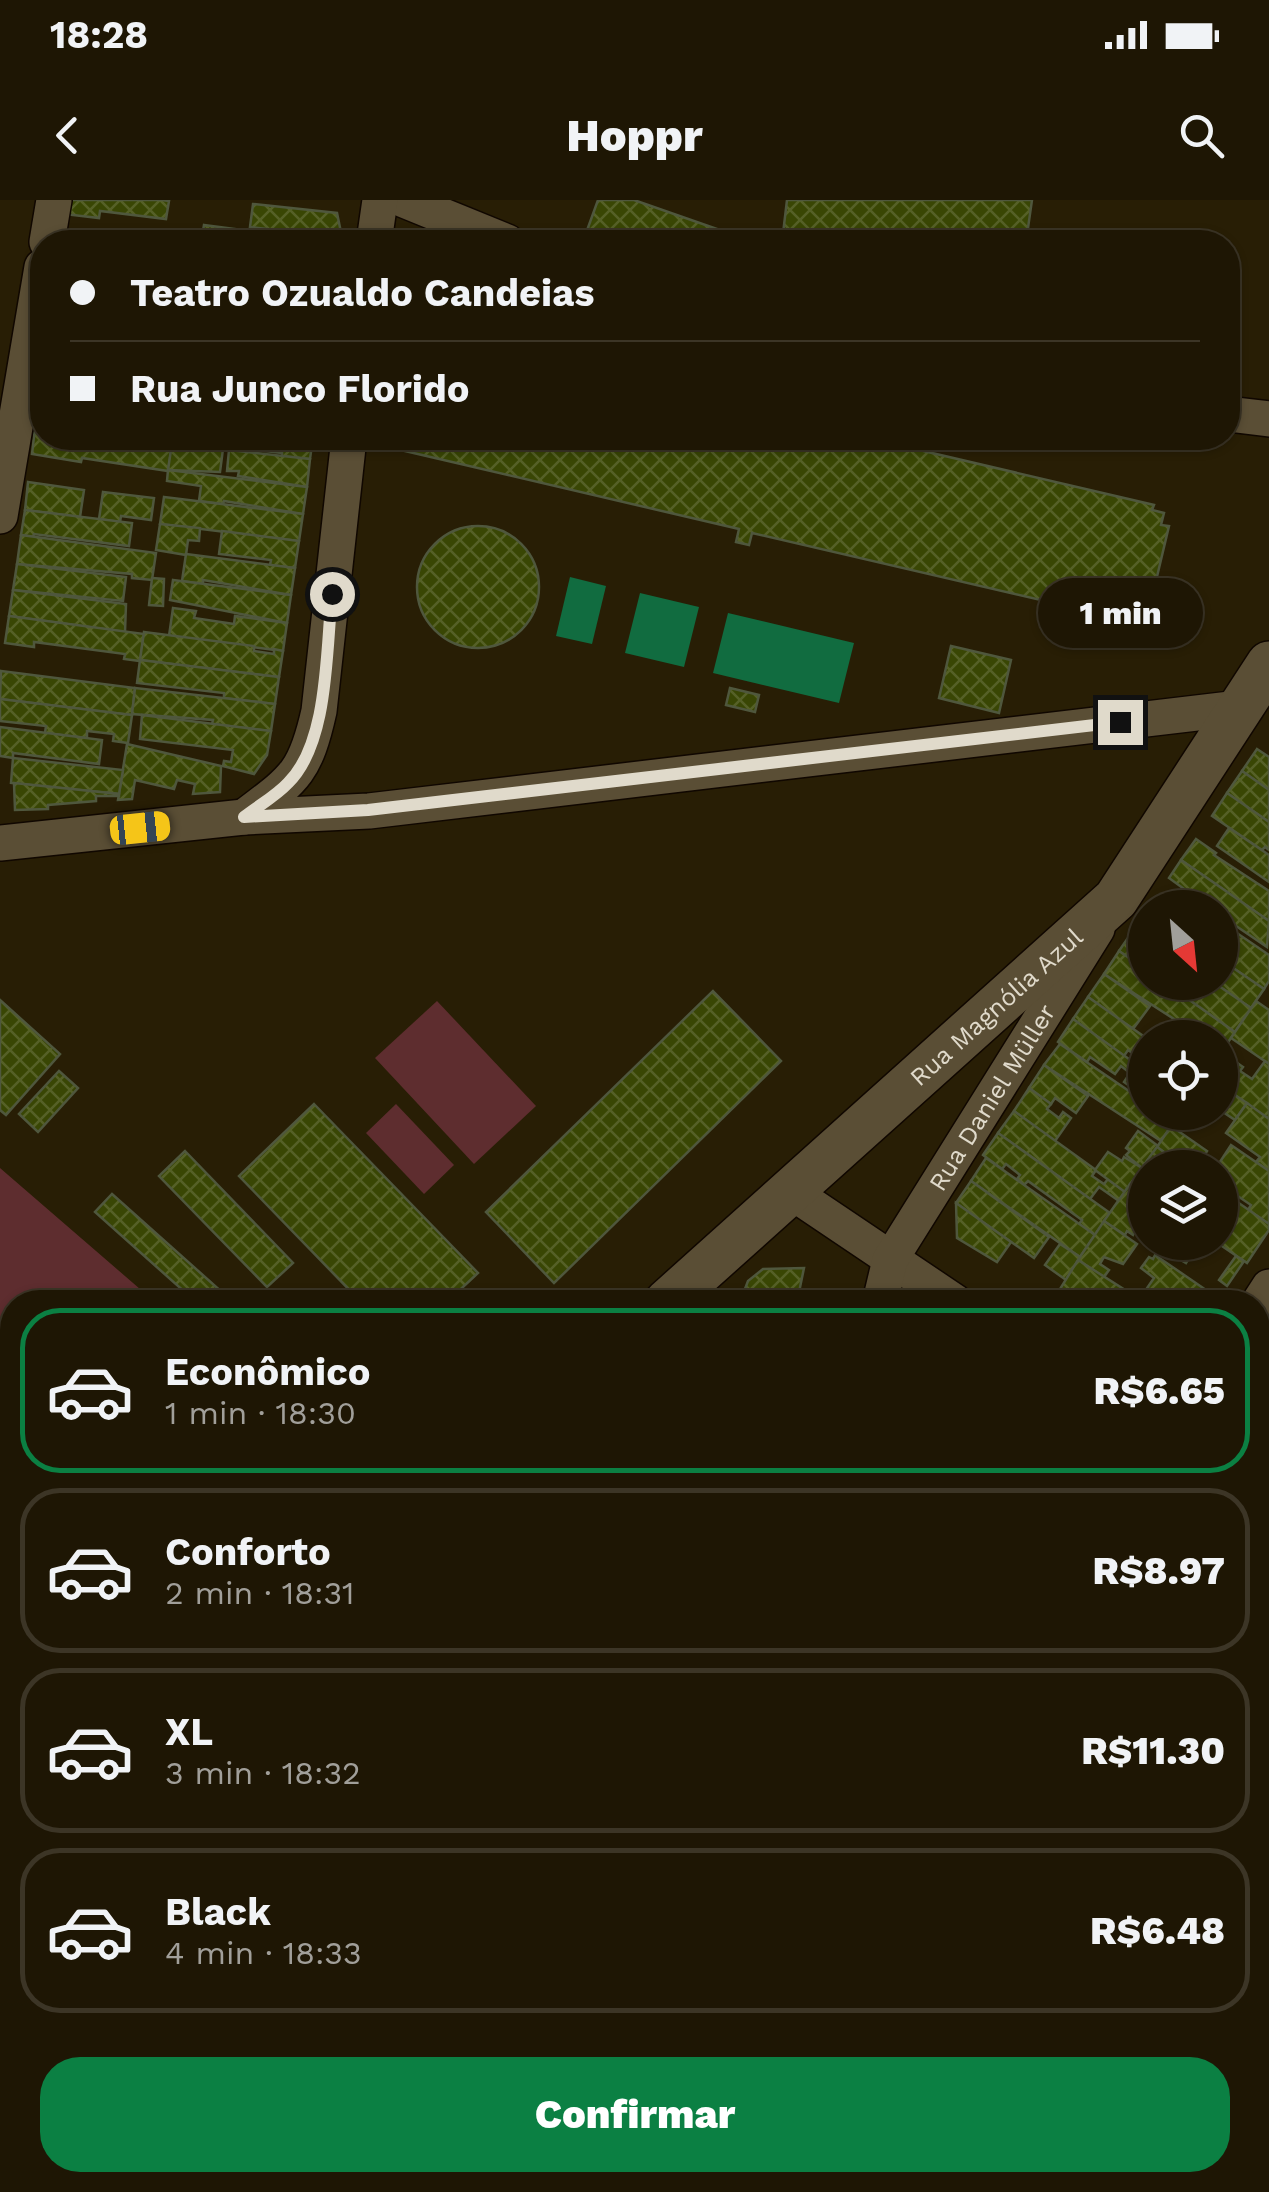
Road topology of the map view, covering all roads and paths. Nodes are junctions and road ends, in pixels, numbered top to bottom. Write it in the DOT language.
graph roads {
  1 [pos="54,200"];
  2 [pos="380,200"];
  3 [pos="404,200"];
  4 [pos="49,230"];
  5 [pos="376,230"];
  6 [pos="478,230"];
  7 [pos="30,338"];
  8 [pos="1240,415"];
  9 [pos="1269,419"];
  10 [pos="348,450"];
  11 [pos="0,516"];
  12 [pos="1269,664"];
  13 [pos="1239,708"];
  14 [pos="244,817"];
  15 [pos="0,843"];
  16 [pos="1116,899"];
  17 [pos="790,1191"];
  18 [pos="890,1260"];
  19 [pos="680,1290"];
  20 [pos="883,1290"];
  21 [pos="936,1290"];
  1 -- 4 [label="street"];
  2 -- 5 [label="street"];
  3 -- 6 [label="street"];
  7 -- 11 [label="street"];
  8 -- 9 [label="street"];
  10 -- 14 [label="street"];
  12 -- 13 [label="street, Rua Magnólia Azul"];
  13 -- 14 [label="street"];
  13 -- 16 [label="street, Rua Magnólia Azul"];
  14 -- 15 [label="street"];
  16 -- 17 [label="street, Rua Magnólia Azul"];
  16 -- 18 [label="street, Rua Daniel Müller"];
  17 -- 18 [label="street"];
  17 -- 19 [label="street, Rua Magnólia Azul"];
  18 -- 20 [label="street, Rua Daniel Müller"];
  18 -- 21 [label="street"];
}
